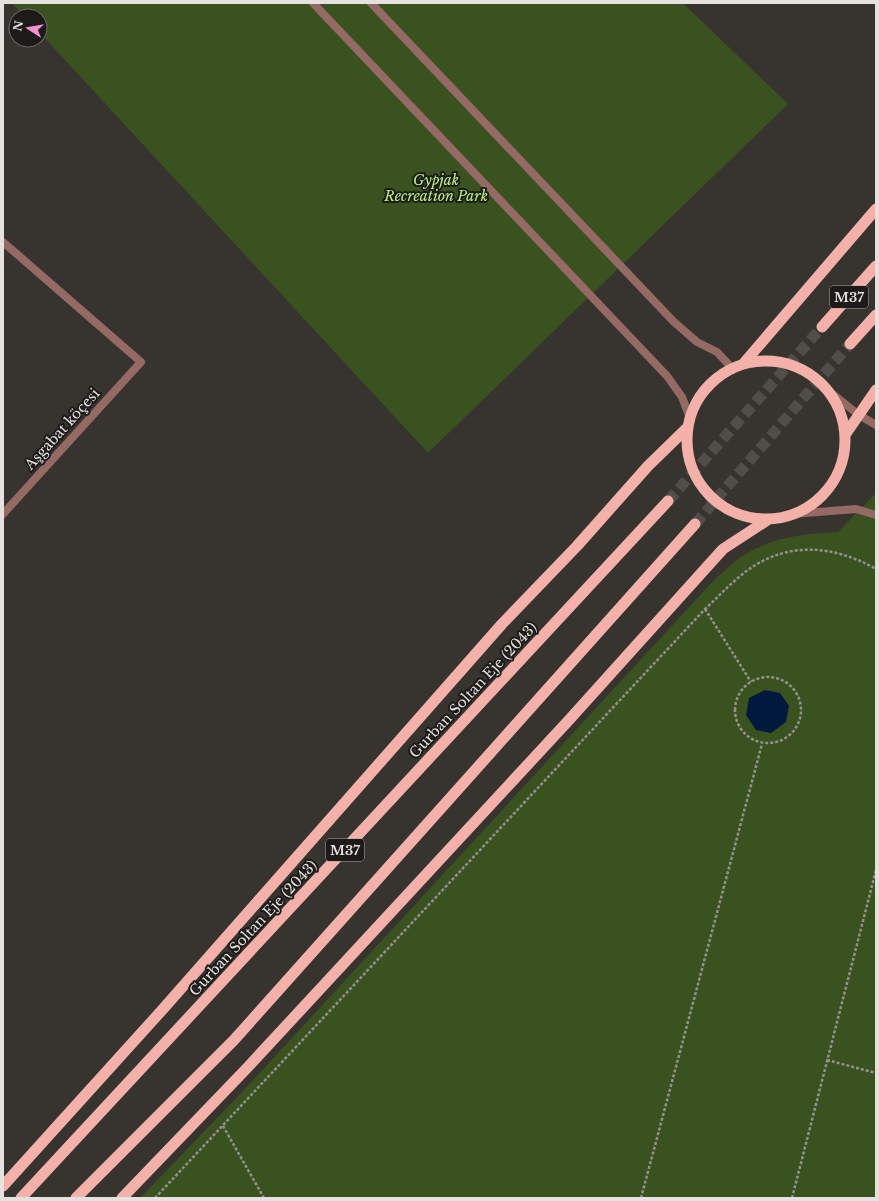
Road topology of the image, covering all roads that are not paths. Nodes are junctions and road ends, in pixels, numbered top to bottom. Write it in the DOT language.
graph roads {
  1 [pos="312,3"];
  2 [pos="371,3"];
  3 [pos="876,209"];
  4 [pos="3,242"];
  5 [pos="876,266"];
  6 [pos="876,315"];
  7 [pos="822,327"];
  8 [pos="850,344"];
  9 [pos="744,363"];
  10 [pos="732,368"];
  11 [pos="876,390"];
  12 [pos="829,391"];
  13 [pos="859,415"];
  14 [pos="689,422"];
  15 [pos="876,425"];
  16 [pos="845,435"];
  17 [pos="668,501"];
  18 [pos="3,514"];
  19 [pos="794,514"];
  20 [pos="876,515"];
  21 [pos="769,519"];
  22 [pos="696,524"];
  23 [pos="3,1186"];
  24 [pos="21,1198"];
  25 [pos="76,1198"];
  26 [pos="122,1198"];
  1 -- 14 [label="street"];
  2 -- 10 [label="street"];
  3 -- 9 [label="highway"];
  4 -- 18 [label="street, Aşgabat köçesi"];
  5 -- 7 [label="highway, M37"];
  6 -- 8 [label="highway, M37"];
  9 -- 10 [label="highway"];
  9 -- 12 [label="highway"];
  10 -- 14 [label="highway"];
  11 -- 13 [label="highway"];
  12 -- 13 [label="street"];
  12 -- 16 [label="highway"];
  13 -- 15 [label="street"];
  13 -- 16 [label="highway"];
  14 -- 21 [label="highway"];
  14 -- 23 [label="highway"];
  16 -- 19 [label="highway"];
  17 -- 24 [label="highway, Gurban Soltan Eje (2043) / M37"];
  19 -- 20 [label="street"];
  19 -- 21 [label="highway"];
  21 -- 26 [label="highway"];
  22 -- 25 [label="highway"];
}
